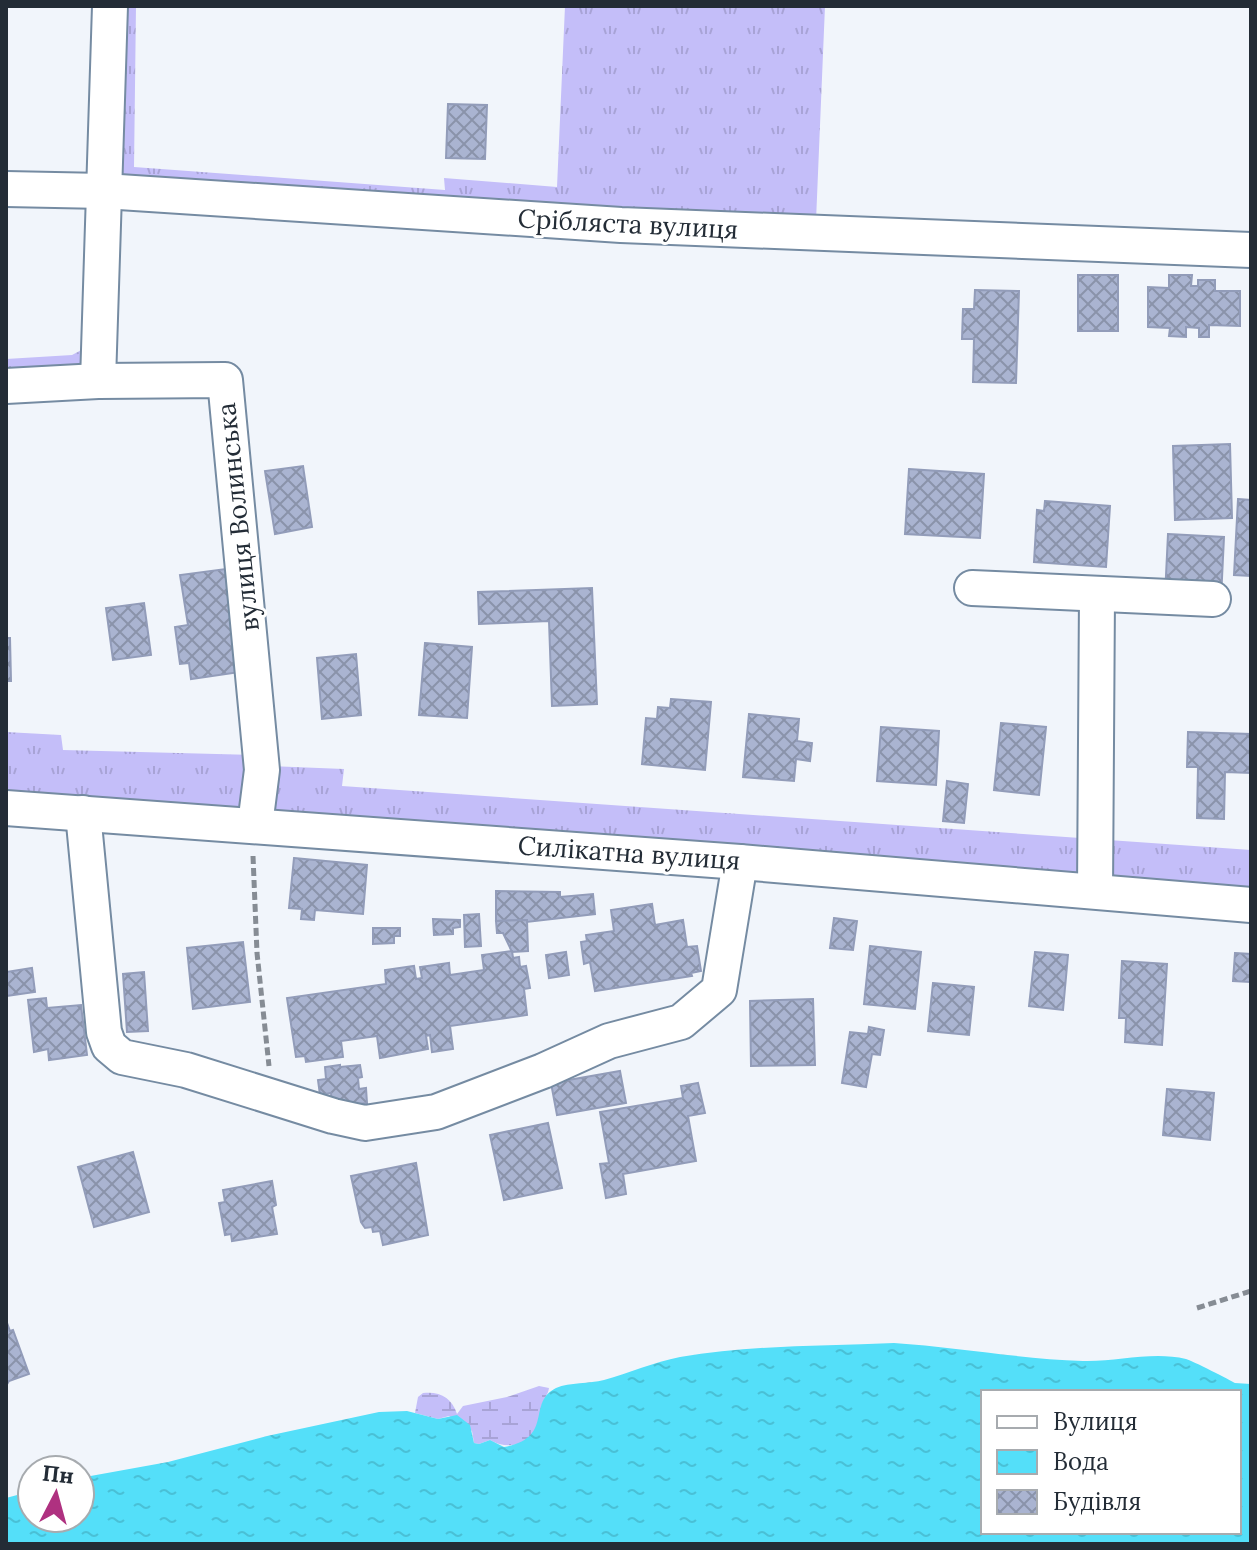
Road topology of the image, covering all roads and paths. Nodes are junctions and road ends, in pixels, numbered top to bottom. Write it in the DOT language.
graph roads {
  1 [pos="110,6"];
  2 [pos="6,189"];
  3 [pos="104,191"];
  4 [pos="1251,250"];
  5 [pos="98,381"];
  6 [pos="6,386"];
  7 [pos="972,588"];
  8 [pos="1097,595"];
  9 [pos="1213,599"];
  10 [pos="6,808"];
  11 [pos="83,813"];
  12 [pos="255,825"];
  13 [pos="740,862"];
  14 [pos="1095,891"];
  15 [pos="1251,905"];
  16 [pos="272,1098"];
  17 [pos="1251,1291"];
  18 [pos="1197,1308"];
  1 -- 3 [label="street"];
  2 -- 3 [label="street, Срібляста вулиця"];
  3 -- 4 [label="street, Срібляста вулиця"];
  3 -- 5 [label="street"];
  5 -- 6 [label="street, вулиця Волинська"];
  5 -- 12 [label="street, вулиця Волинська"];
  7 -- 8 [label="street"];
  8 -- 9 [label="street"];
  8 -- 14 [label="street"];
  10 -- 11 [label="street, Силікатна вулиця"];
  11 -- 12 [label="street, Силікатна вулиця"];
  11 -- 16 [label="street"];
  12 -- 13 [label="street, Силікатна вулиця"];
  12 -- 16 [label="path"];
  13 -- 14 [label="street, Силікатна вулиця"];
  13 -- 16 [label="street"];
  14 -- 15 [label="street, Силікатна вулиця"];
  17 -- 18 [label="path"];
}
